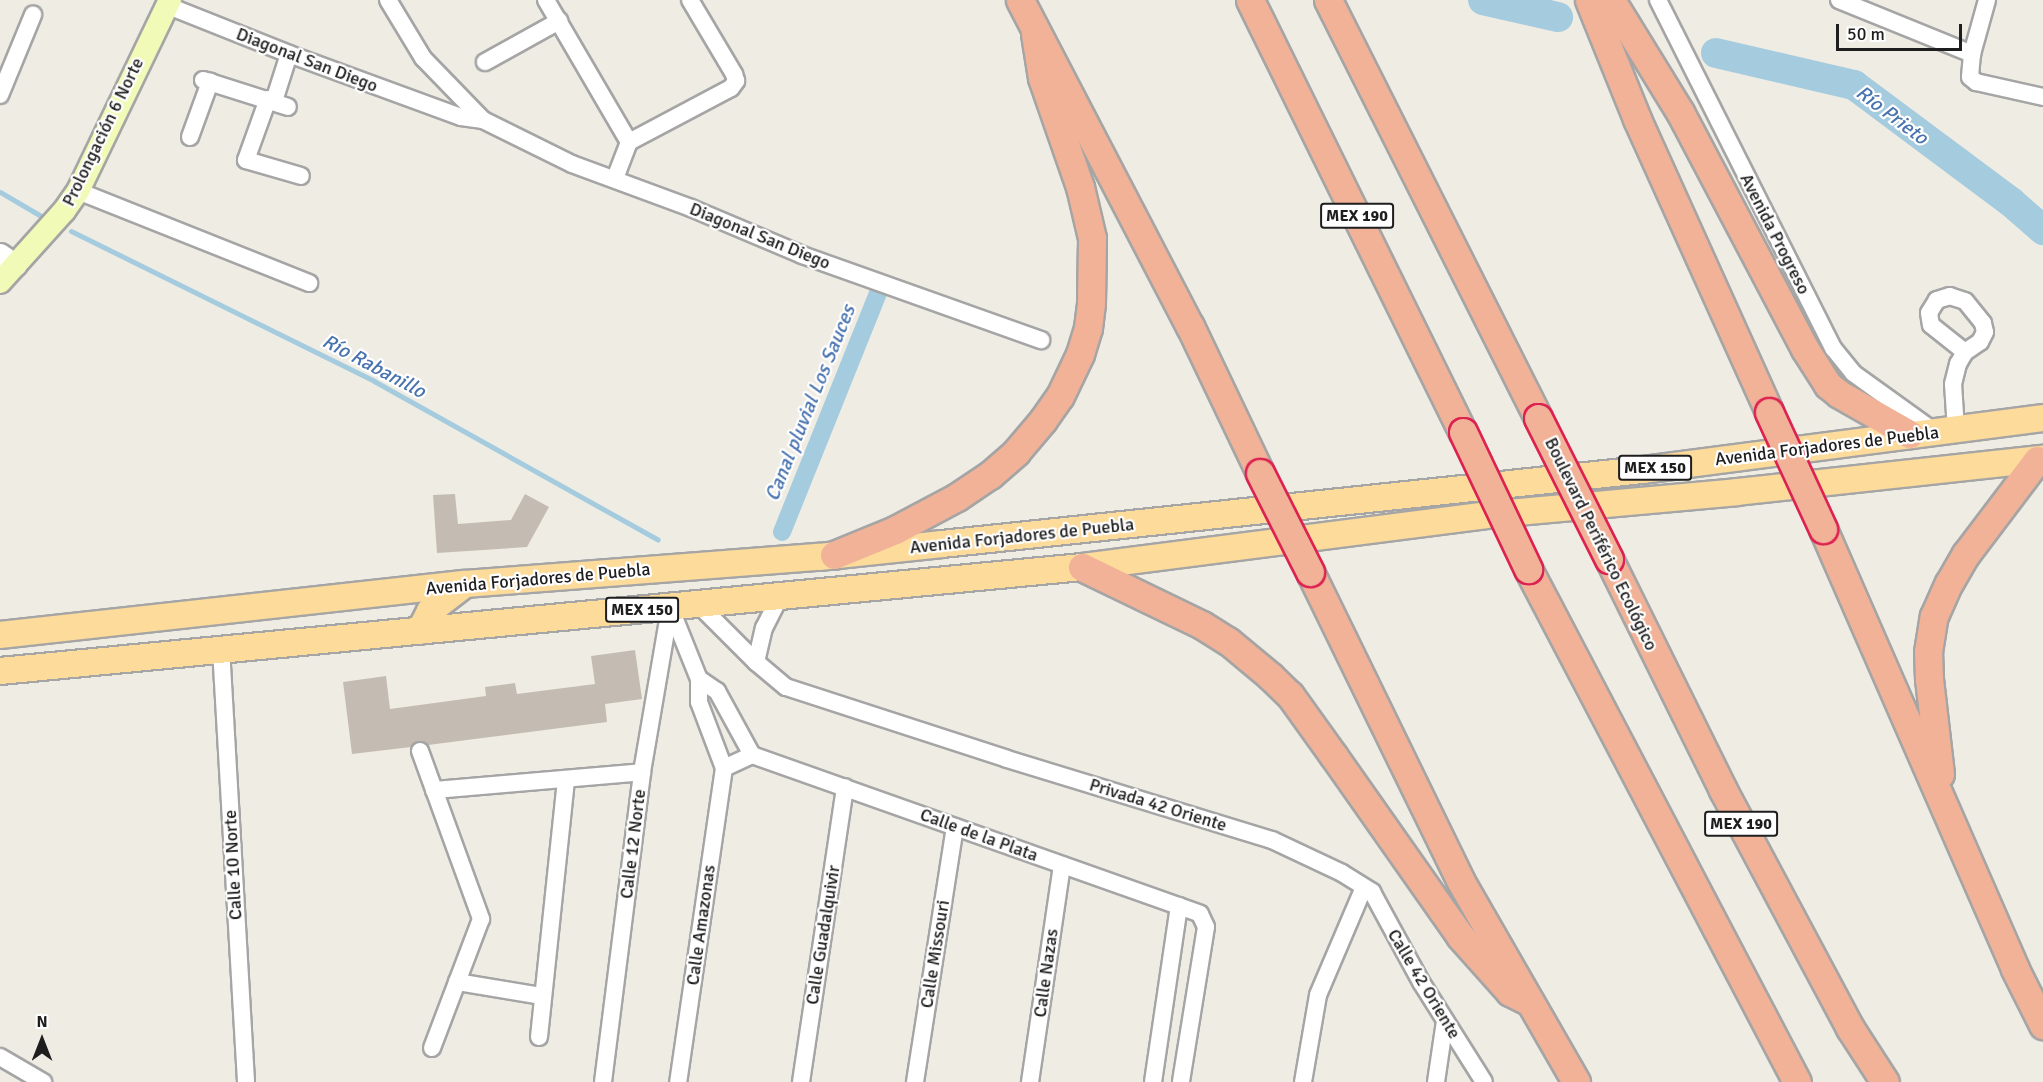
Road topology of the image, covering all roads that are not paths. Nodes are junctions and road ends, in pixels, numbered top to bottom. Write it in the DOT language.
graph roads {
  1 [pos="388,0"];
  2 [pos="546,0"];
  3 [pos="690,0"];
  4 [pos="1020,0"];
  5 [pos="1250,0"];
  6 [pos="1328,0"];
  7 [pos="1589,0"];
  8 [pos="1611,0"];
  9 [pos="1658,0"];
  10 [pos="1839,0"];
  11 [pos="1987,0"];
  12 [pos="168,2"];
  13 [pos="33,15"];
  14 [pos="559,21"];
  15 [pos="1035,34"];
  16 [pos="289,54"];
  17 [pos="1972,54"];
  18 [pos="486,62"];
  19 [pos="0,95"];
  20 [pos="2043,97"];
  21 [pos="277,102"];
  22 [pos="483,120"];
  23 [pos="190,137"];
  24 [pos="629,142"];
  25 [pos="301,176"];
  26 [pos="615,179"];
  27 [pos="78,192"];
  28 [pos="8,260"];
  29 [pos="0,282"];
  30 [pos="309,282"];
  31 [pos="1041,340"];
  32 [pos="1965,352"];
  33 [pos="2043,418"];
  34 [pos="1933,432"];
  35 [pos="2040,460"];
  36 [pos="834,555"];
  37 [pos="1082,567"];
  38 [pos="465,584"];
  39 [pos="779,598"];
  40 [pos="699,605"];
  41 [pos="670,607"];
  42 [pos="420,631"];
  43 [pos="0,634"];
  44 [pos="220,648"];
  45 [pos="756,662"];
  46 [pos="0,671"];
  47 [pos="699,679"];
  48 [pos="420,751"];
  49 [pos="752,755"];
  50 [pos="724,768"];
  51 [pos="642,772"];
  52 [pos="567,779"];
  53 [pos="845,788"];
  54 [pos="434,790"];
  55 [pos="1951,822"];
  56 [pos="955,827"];
  57 [pos="1062,865"];
  58 [pos="1364,886"];
  59 [pos="1179,906"];
  60 [pos="457,982"];
  61 [pos="542,996"];
  62 [pos="1528,1001"];
  63 [pos="1445,1021"];
  64 [pos="2043,1025"];
  65 [pos="539,1037"];
  66 [pos="432,1048"];
  67 [pos="0,1058"];
  68 [pos="43,1082"];
  69 [pos="246,1082"];
  70 [pos="603,1082"];
  71 [pos="678,1082"];
  72 [pos="801,1082"];
  73 [pos="915,1082"];
  74 [pos="1030,1082"];
  75 [pos="1153,1082"];
  76 [pos="1181,1082"];
  77 [pos="1303,1082"];
  78 [pos="1436,1082"];
  79 [pos="1484,1082"];
  80 [pos="1576,1082"];
  81 [pos="1797,1082"];
  82 [pos="1885,1082"];
  1 -- 22 [label="street, Diagonal San Diego"];
  2 -- 14 [label="street"];
  3 -- 24 [label="street"];
  4 -- 15 [label="highway"];
  5 -- 81 [label="highway, MEX 190, bridge"];
  6 -- 82 [label="highway, Boulevard Periférico Ecológico / MEX 190, bridge"];
  7 -- 55 [label="highway, bridge"];
  8 -- 34 [label="highway"];
  9 -- 34 [label="street, Avenida Progreso"];
  10 -- 17 [label="street"];
  11 -- 17 [label="street"];
  12 -- 16 [label="street, Diagonal San Diego"];
  12 -- 27 [label="main road, Prolongación 6 Norte"];
  13 -- 19 [label="street"];
  14 -- 18 [label="street"];
  14 -- 24 [label="street"];
  15 -- 36 [label="highway"];
  15 -- 62 [label="highway, bridge"];
  16 -- 21 [label="street"];
  16 -- 22 [label="street, Diagonal San Diego"];
  17 -- 20 [label="street"];
  21 -- 23 [label="street"];
  21 -- 25 [label="street"];
  22 -- 26 [label="street, Diagonal San Diego"];
  24 -- 26 [label="street"];
  26 -- 31 [label="street, Diagonal San Diego"];
  27 -- 28 [label="main road, Prolongación 6 Norte"];
  27 -- 30 [label="street"];
  28 -- 29 [label="main road, Prolongación 6 Norte"];
  32 -- 34 [label="street"];
  33 -- 34 [label="main road, Avenida Forjadores de Puebla / MEX 150"];
  34 -- 36 [label="main road, Avenida Forjadores de Puebla / MEX 150"];
  35 -- 37 [label="main road, Avenida Forjadores de Puebla / MEX 150"];
  35 -- 55 [label="highway"];
  36 -- 38 [label="main road, Avenida Forjadores de Puebla / MEX 150"];
  37 -- 39 [label="main road, Avenida Forjadores de Puebla / MEX 150"];
  37 -- 62 [label="highway"];
  38 -- 42 [label="main road"];
  38 -- 43 [label="main road, Avenida Forjadores de Puebla / MEX 150"];
  39 -- 40 [label="main road, Avenida Forjadores de Puebla / MEX 150"];
  39 -- 45 [label="street"];
  40 -- 41 [label="main road, Avenida Forjadores de Puebla / MEX 150"];
  40 -- 45 [label="street, Privada 42 Oriente"];
  41 -- 42 [label="main road, Avenida Forjadores de Puebla / MEX 150"];
  41 -- 47 [label="street"];
  41 -- 51 [label="street, Calle 12 Norte"];
  42 -- 44 [label="main road, Avenida Forjadores de Puebla / MEX 150"];
  44 -- 46 [label="main road, Avenida Forjadores de Puebla / MEX 150"];
  44 -- 69 [label="street, Calle 10 Norte"];
  45 -- 58 [label="street, Privada 42 Oriente"];
  47 -- 49 [label="street"];
  47 -- 50 [label="street"];
  48 -- 54 [label="street"];
  49 -- 50 [label="street"];
  49 -- 53 [label="street, Calle de la Plata"];
  50 -- 71 [label="street, Calle Amazonas"];
  51 -- 52 [label="street"];
  51 -- 70 [label="street, Calle 12 Norte"];
  52 -- 54 [label="street"];
  52 -- 61 [label="street"];
  53 -- 56 [label="street, Calle de la Plata"];
  53 -- 72 [label="street, Calle Guadalquivir"];
  54 -- 60 [label="street"];
  55 -- 64 [label="highway"];
  56 -- 57 [label="street, Calle de la Plata"];
  56 -- 73 [label="street, Calle Missouri"];
  57 -- 59 [label="street, Calle de la Plata"];
  57 -- 74 [label="street, Calle Nazas"];
  58 -- 63 [label="street, Calle 42 Oriente"];
  58 -- 77 [label="street"];
  59 -- 75 [label="street"];
  59 -- 76 [label="street, Calle de la Plata"];
  60 -- 61 [label="street"];
  60 -- 66 [label="street"];
  61 -- 65 [label="street"];
  62 -- 80 [label="highway"];
  63 -- 78 [label="street"];
  63 -- 79 [label="street, Calle 42 Oriente"];
  67 -- 68 [label="street"];
}
